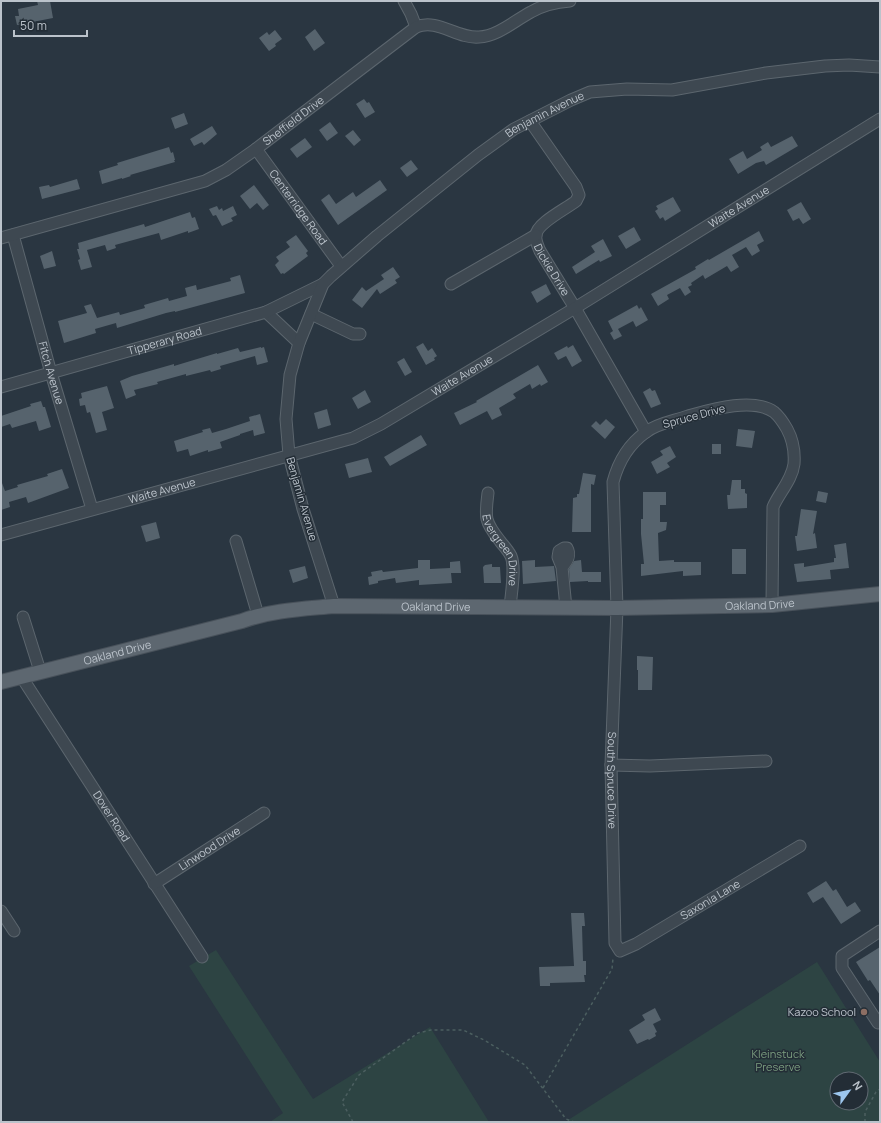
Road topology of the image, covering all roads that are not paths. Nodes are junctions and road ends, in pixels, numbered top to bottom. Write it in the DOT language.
graph roads {
  1 [pos="404,1"];
  2 [pos="570,1"];
  3 [pos="416,27"];
  4 [pos="880,67"];
  5 [pos="880,119"];
  6 [pos="530,121"];
  7 [pos="256,148"];
  8 [pos="13,235"];
  9 [pos="536,235"];
  10 [pos="1,238"];
  11 [pos="341,266"];
  12 [pos="323,284"];
  13 [pos="451,284"];
  14 [pos="574,308"];
  15 [pos="266,312"];
  16 [pos="311,314"];
  17 [pos="360,334"];
  18 [pos="298,343"];
  19 [pos="50,373"];
  20 [pos="1,387"];
  21 [pos="646,432"];
  22 [pos="289,455"];
  23 [pos="488,493"];
  24 [pos="92,509"];
  25 [pos="1,535"];
  26 [pos="236,541"];
  27 [pos="562,567"];
  28 [pos="880,594"];
  29 [pos="772,605"];
  30 [pos="334,606"];
  31 [pos="510,608"];
  32 [pos="566,608"];
  33 [pos="617,608"];
  34 [pos="258,615"];
  35 [pos="24,617"];
  36 [pos="40,671"];
  37 [pos="21,676"];
  38 [pos="1,682"];
  39 [pos="766,761"];
  40 [pos="611,765"];
  41 [pos="264,813"];
  42 [pos="800,846"];
  43 [pos="154,884"];
  44 [pos="1,911"];
  45 [pos="14,931"];
  46 [pos="880,931"];
  47 [pos="618,947"];
  48 [pos="202,957"];
  49 [pos="878,1022"];
  1 -- 3 [label="street"];
  2 -- 3 [label="street"];
  3 -- 7 [label="street, Sheffield Drive"];
  4 -- 6 [label="street, Benjamin Avenue"];
  5 -- 14 [label="street, Waite Avenue"];
  6 -- 9 [label="street, Dickie Drive"];
  6 -- 11 [label="street, Benjamin Avenue"];
  7 -- 8 [label="street, Sheffield Drive"];
  7 -- 11 [label="street, Centerridge Road"];
  8 -- 10 [label="street, Sheffield Drive"];
  8 -- 19 [label="street, Fitch Avenue"];
  9 -- 13 [label="street"];
  9 -- 14 [label="street, Dickie Drive"];
  11 -- 12 [label="street, Benjamin Avenue"];
  12 -- 15 [label="street, Tipperary Road"];
  12 -- 16 [label="street, Benjamin Avenue"];
  14 -- 21 [label="street, Dickie Drive"];
  14 -- 22 [label="street, Waite Avenue"];
  15 -- 18 [label="street"];
  15 -- 19 [label="street, Tipperary Road"];
  16 -- 17 [label="street"];
  16 -- 18 [label="street, Benjamin Avenue"];
  18 -- 22 [label="street, Benjamin Avenue"];
  19 -- 20 [label="street, Tipperary Road"];
  19 -- 24 [label="street, Fitch Avenue"];
  21 -- 29 [label="street, Spruce Drive"];
  21 -- 33 [label="street, Spruce Drive"];
  22 -- 24 [label="street, Waite Avenue"];
  22 -- 30 [label="street, Benjamin Avenue"];
  23 -- 31 [label="street, Evergreen Drive"];
  24 -- 25 [label="street, Waite Avenue"];
  26 -- 34 [label="street"];
  27 -- 32 [label="street"];
  28 -- 29 [label="main road, Oakland Drive"];
  29 -- 33 [label="main road, Oakland Drive"];
  30 -- 31 [label="main road, Oakland Drive"];
  30 -- 34 [label="main road, Oakland Drive"];
  31 -- 32 [label="main road, Oakland Drive"];
  32 -- 33 [label="main road, Oakland Drive"];
  33 -- 40 [label="street, South Spruce Drive"];
  34 -- 36 [label="main road, Oakland Drive"];
  35 -- 36 [label="street"];
  36 -- 37 [label="main road, Oakland Drive"];
  37 -- 38 [label="main road, Oakland Drive"];
  37 -- 43 [label="street, Dover Road"];
  39 -- 40 [label="street"];
  40 -- 47 [label="street, South Spruce Drive"];
  41 -- 43 [label="street, Linwood Drive"];
  42 -- 47 [label="street, Saxonia Lane"];
  43 -- 48 [label="street, Dover Road"];
  44 -- 45 [label="street"];
  46 -- 49 [label="street"];
}
